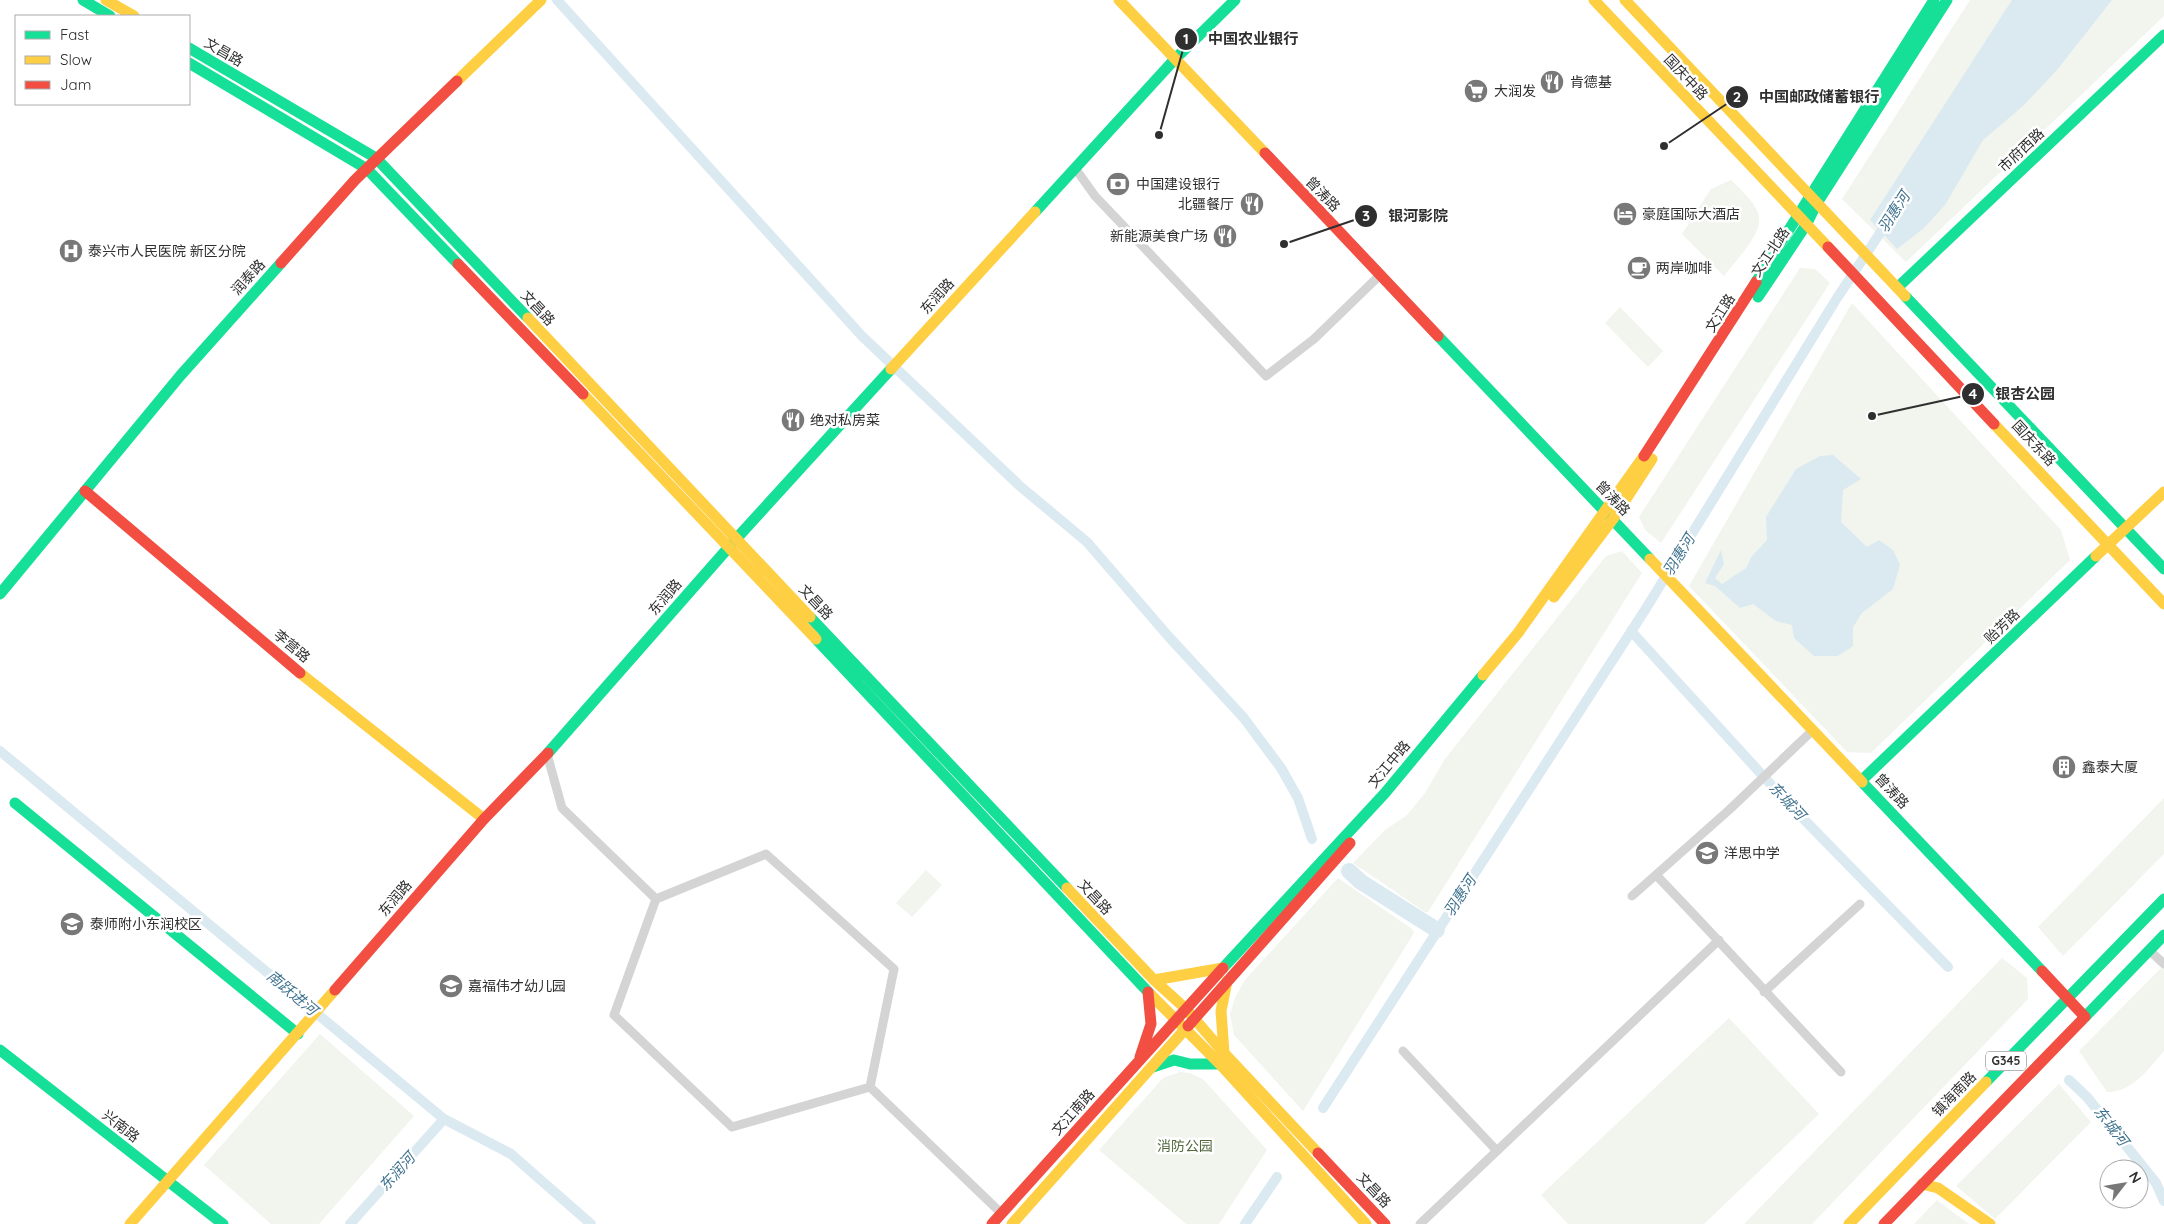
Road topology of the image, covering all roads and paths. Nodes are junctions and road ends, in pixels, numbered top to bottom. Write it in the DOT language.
graph roads {
  1 [pos="82,0"];
  2 [pos="106,0"];
  3 [pos="540,0"];
  4 [pos="1119,0"];
  5 [pos="1235,0"];
  6 [pos="1594,0"];
  7 [pos="1625,0"];
  8 [pos="1934,0"];
  9 [pos="1947,0"];
  10 [pos="108,15"];
  11 [pos="132,15"];
  12 [pos="2164,35"];
  13 [pos="190,49"];
  14 [pos="1175,59"];
  15 [pos="190,64"];
  16 [pos="376,158"];
  17 [pos="1074,168"];
  18 [pos="367,169"];
  19 [pos="1814,199"];
  20 [pos="1802,221"];
  21 [pos="1820,238"];
  22 [pos="1380,275"];
  23 [pos="1898,287"];
  24 [pos="86,491"];
  25 [pos="2164,492"];
  26 [pos="1609,515"];
  27 [pos="2126,528"];
  28 [pos="733,543"];
  29 [pos="2108,545"];
  30 [pos="2164,569"];
  31 [pos="0,594"];
  32 [pos="2164,604"];
  33 [pos="1812,730"];
  34 [pos="547,754"];
  35 [pos="1862,781"];
  36 [pos="15,803"];
  37 [pos="484,819"];
  38 [pos="1656,875"];
  39 [pos="1632,896"];
  40 [pos="656,899"];
  41 [pos="2164,899"];
  42 [pos="1860,904"];
  43 [pos="2164,935"];
  44 [pos="1719,940"];
  45 [pos="2150,951"];
  46 [pos="2164,964"];
  47 [pos="1223,968"];
  48 [pos="1154,980"];
  49 [pos="1228,980"];
  50 [pos="1148,992"];
  51 [pos="1764,992"];
  52 [pos="2067,998"];
  53 [pos="1186,1009"];
  54 [pos="2084,1017"];
  55 [pos="1194,1018"];
  56 [pos="1176,1021"];
  57 [pos="1184,1030"];
  58 [pos="295,1037"];
  59 [pos="0,1050"];
  60 [pos="1403,1050"];
  61 [pos="1222,1058"];
  62 [pos="1138,1063"];
  63 [pos="1151,1068"];
  64 [pos="1841,1072"];
  65 [pos="870,1087"];
  66 [pos="1498,1151"];
  67 [pos="167,1182"];
  68 [pos="1922,1184"];
  69 [pos="1001,1214"];
  70 [pos="130,1224"];
  71 [pos="224,1224"];
  72 [pos="992,1224"];
  73 [pos="1012,1224"];
  74 [pos="1366,1224"];
  75 [pos="1385,1224"];
  76 [pos="1420,1224"];
  77 [pos="1849,1224"];
  78 [pos="1884,1224"];
  79 [pos="1990,1224"];
  1 -- 10 [label="main road"];
  2 -- 11 [label="main road"];
  3 -- 16 [label="main road, 润泰路"];
  4 -- 14 [label="main road, 曾涛路"];
  5 -- 14 [label="main road, 东润路"];
  6 -- 20 [label="main road, 国庆中路"];
  7 -- 19 [label="main road, 国庆东路"];
  8 -- 19 [label="main road, 文江路"];
  9 -- 19 [label="main road"];
  12 -- 23 [label="main road, 市府西路"];
  13 -- 16 [label="main road, 文昌路"];
  14 -- 17 [label="main road, 东润路"];
  14 -- 22 [label="main road, 曾涛路"];
  15 -- 18 [label="main road, 文昌路"];
  16 -- 18 [label="main road, 润泰路"];
  16 -- 28 [label="main road, 文昌路"];
  17 -- 22 [label="street"];
  17 -- 28 [label="main road, 东润路"];
  18 -- 24 [label="main road, 润泰路"];
  18 -- 28 [label="main road, 文昌路"];
  19 -- 20 [label="main road, 文江路"];
  19 -- 23 [label="main road, 国庆东路"];
  20 -- 21 [label="main road, 国庆中路"];
  20 -- 26 [label="main road, 文江路"];
  21 -- 29 [label="main road, 国庆东路"];
  22 -- 26 [label="main road, 曾涛路"];
  23 -- 27 [label="main road, 国庆东路"];
  24 -- 31 [label="main road, 润泰路"];
  24 -- 37 [label="main road, 李营路"];
  25 -- 27 [label="main road, 贻芳路"];
  26 -- 33 [label="main road, 曾涛路"];
  26 -- 47 [label="main road, 文江中路"];
  26 -- 49 [label="main road, 文江中路"];
  27 -- 29 [label="main road, 贻芳路"];
  27 -- 30 [label="main road, 国庆东路"];
  28 -- 34 [label="main road, 东润路"];
  28 -- 48 [label="main road, 文昌路"];
  28 -- 50 [label="main road, 文昌路"];
  29 -- 32 [label="main road, 国庆东路"];
  29 -- 35 [label="main road, 贻芳路"];
  33 -- 35 [label="main road, 曾涛路"];
  33 -- 38 [label="street"];
  34 -- 37 [label="main road, 东润路"];
  34 -- 40 [label="street"];
  35 -- 52 [label="main road, 曾涛路"];
  36 -- 58 [label="main road"];
  37 -- 58 [label="main road, 东润路"];
  38 -- 39 [label="street"];
  38 -- 44 [label="street"];
  40 -- 65 [label="street"];
  40 -- 65 [label="street"];
  41 -- 52 [label="main road, 镇海南路 / G345"];
  42 -- 51 [label="street"];
  43 -- 45 [label="main road, G345"];
  44 -- 51 [label="street"];
  44 -- 66 [label="street"];
  45 -- 46 [label="street"];
  45 -- 54 [label="main road, G345"];
  47 -- 48 [label="main road"];
  47 -- 53 [label="main road, 文江中路"];
  48 -- 53 [label="main road, 文昌路"];
  49 -- 55 [label="main road, 文江中路"];
  49 -- 61 [label="main road"];
  50 -- 56 [label="main road, 文昌路"];
  50 -- 62 [label="main road"];
  51 -- 64 [label="street"];
  52 -- 54 [label="main road, 曾涛路"];
  52 -- 77 [label="main road, 镇海南路 / G345"];
  53 -- 55 [label="main road, 文昌路"];
  53 -- 56 [label="main road, 文江中路"];
  54 -- 68 [label="main road, G345"];
  55 -- 57 [label="main road, 文江中路"];
  55 -- 61 [label="main road, 文昌路"];
  56 -- 57 [label="main road, 文昌路"];
  56 -- 62 [label="main road, 文江南路"];
  57 -- 61 [label="main road, 文昌路"];
  57 -- 63 [label="main road, 文江南路"];
  58 -- 67 [label="main road, 东润路"];
  59 -- 67 [label="main road, 兴南路"];
  60 -- 66 [label="street"];
  61 -- 63 [label="main road"];
  61 -- 74 [label="main road, 文昌路"];
  61 -- 75 [label="main road, 文昌路"];
  62 -- 69 [label="main road, 文江南路"];
  63 -- 73 [label="main road, 文江南路"];
  65 -- 69 [label="street"];
  66 -- 76 [label="street"];
  67 -- 70 [label="main road, 东润路"];
  67 -- 71 [label="main road, 兴南路"];
  68 -- 78 [label="main road, G345"];
  68 -- 79 [label="main road"];
  69 -- 72 [label="main road, 文江南路"];
}
